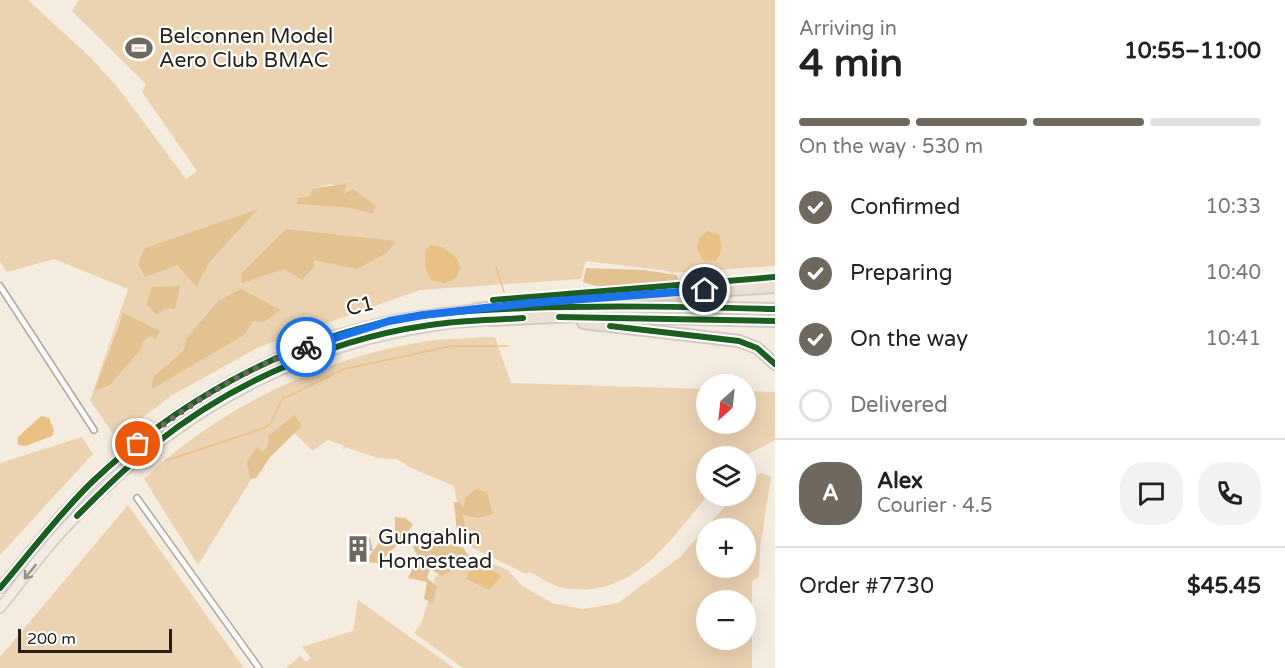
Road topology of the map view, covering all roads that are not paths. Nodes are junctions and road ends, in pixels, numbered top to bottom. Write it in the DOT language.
graph roads {
  1 [pos="0,286"];
  2 [pos="773,286"];
  3 [pos="477,309"];
  4 [pos="775,309"];
  5 [pos="513,319"];
  6 [pos="491,320"];
  7 [pos="775,321"];
  8 [pos="775,364"];
  9 [pos="94,430"];
  10 [pos="137,498"];
  11 [pos="0,588"];
  12 [pos="1,606"];
  13 [pos="259,668"];
  1 -- 9 [label="street"];
  2 -- 3 [label="highway"];
  3 -- 4 [label="highway"];
  3 -- 11 [label="main road"];
  5 -- 6 [label="highway"];
  5 -- 7 [label="highway"];
  5 -- 8 [label="highway"];
  6 -- 12 [label="main road, one-way"];
  10 -- 13 [label="street"];
}
